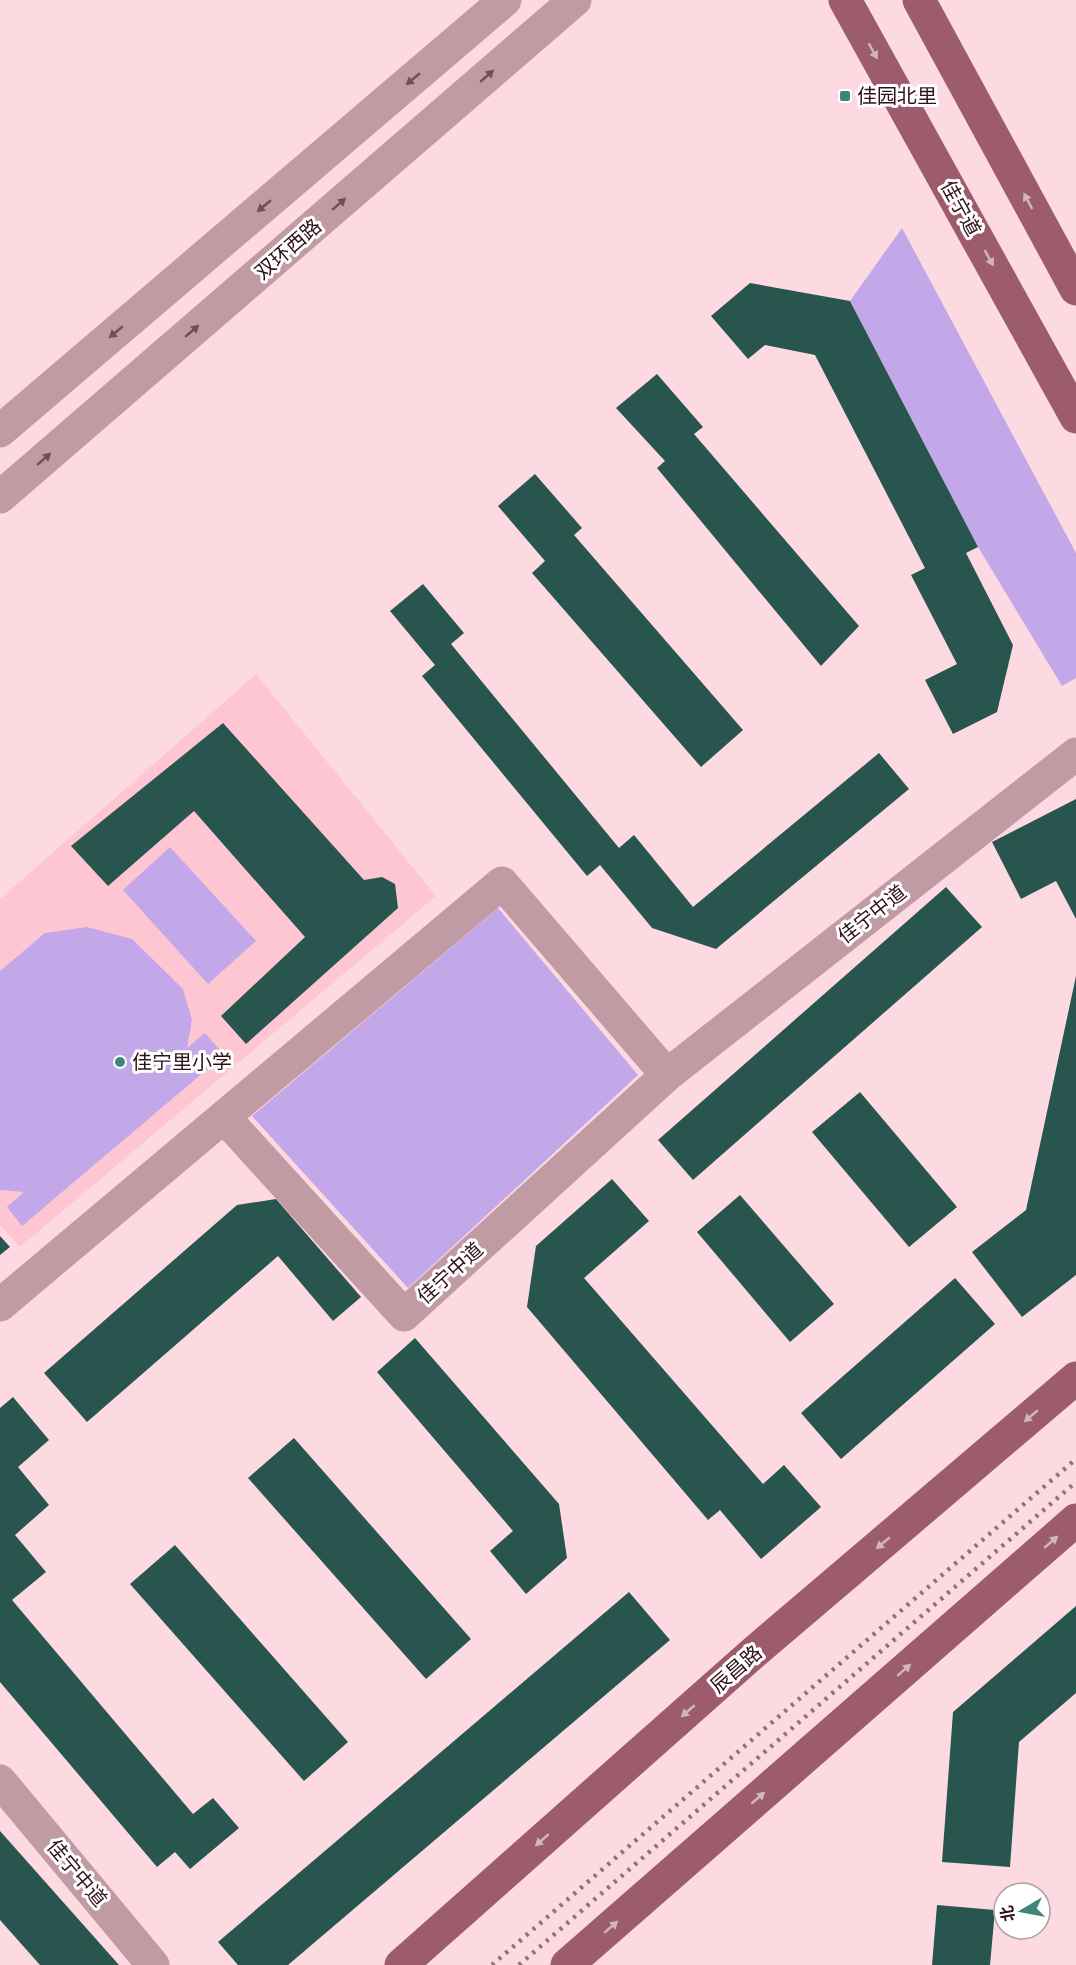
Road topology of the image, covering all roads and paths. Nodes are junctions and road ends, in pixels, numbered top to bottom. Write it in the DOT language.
graph roads {
  1 [pos="505,0"];
  2 [pos="575,0"];
  3 [pos="845,0"];
  4 [pos="920,0"];
  5 [pos="1076,289"];
  6 [pos="1076,417"];
  7 [pos="0,431"];
  8 [pos="0,497"];
  9 [pos="1076,754"];
  10 [pos="667,1075"];
  11 [pos="224,1117"];
  12 [pos="0,1305"];
  13 [pos="1076,1378"];
  14 [pos="1076,1520"];
  15 [pos="0,1781"];
  16 [pos="153,1965"];
  17 [pos="401,1965"];
  18 [pos="567,1965"];
  1 -- 7 [label="street, one-way"];
  8 -- 2 [label="street, 双环西路, one-way"];
  3 -- 6 [label="main road, 佳宁道, one-way"];
  5 -- 4 [label="main road, one-way"];
  9 -- 10 [label="street, 佳宁中道"];
  10 -- 11 [label="street"];
  10 -- 11 [label="street, 佳宁中道"];
  11 -- 12 [label="street"];
  13 -- 17 [label="main road, 辰昌路, one-way"];
  18 -- 14 [label="main road, one-way"];
  15 -- 16 [label="street, 佳宁中道"];
}
